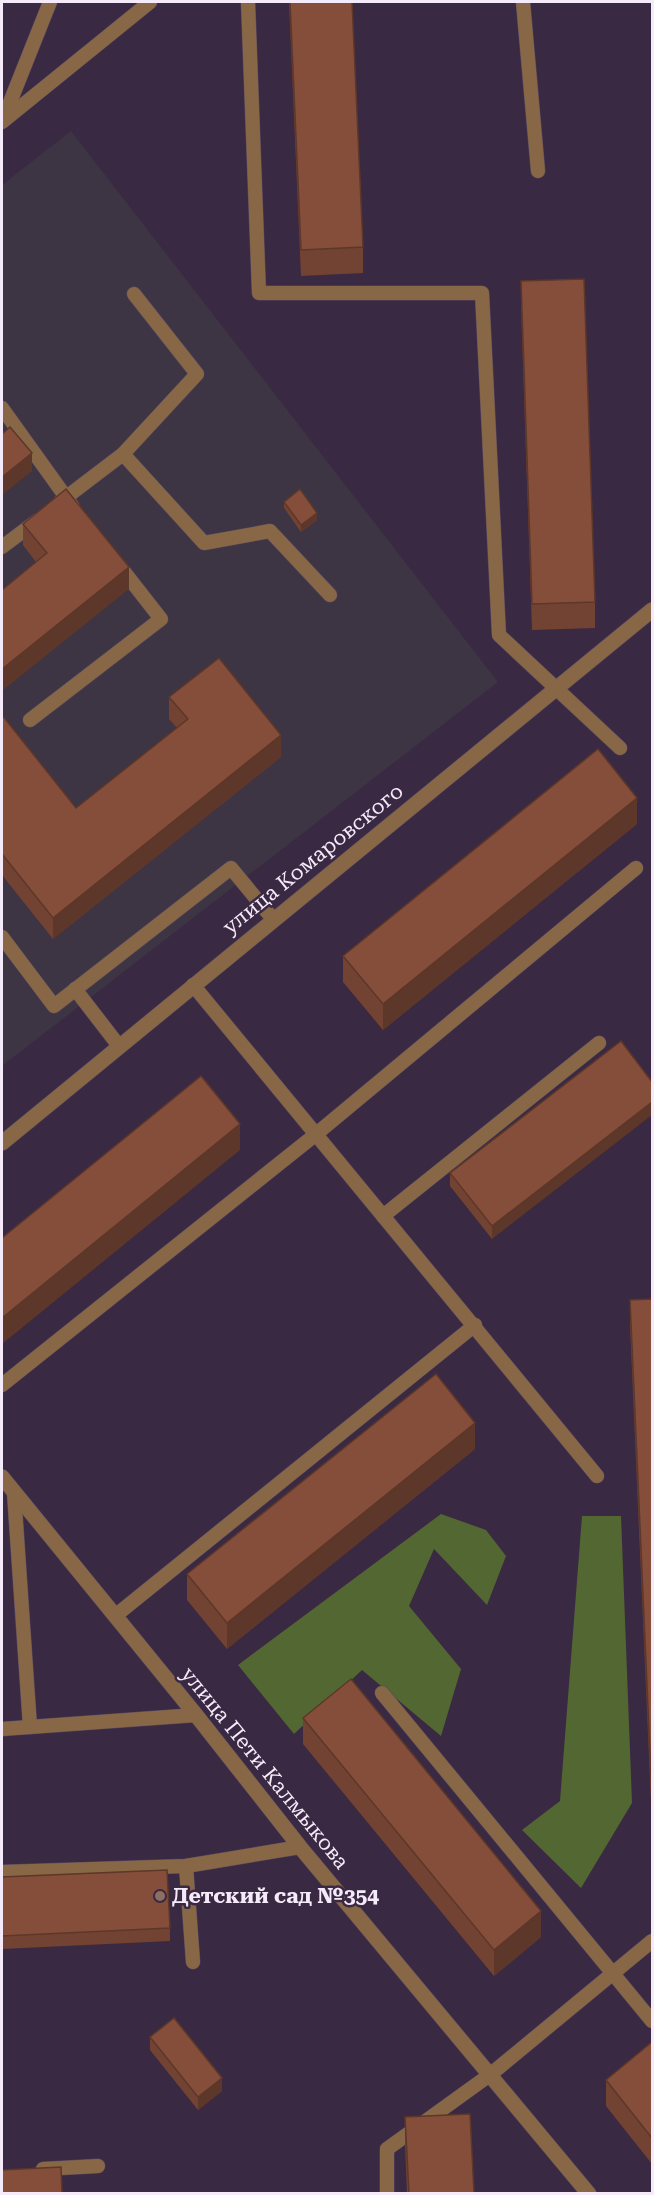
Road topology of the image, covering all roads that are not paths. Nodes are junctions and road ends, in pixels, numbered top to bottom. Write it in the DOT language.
graph roads {
  1 [pos="50,2"];
  2 [pos="150,2"];
  3 [pos="248,2"];
  4 [pos="523,2"];
  5 [pos="2,122"];
  6 [pos="538,171"];
  7 [pos="134,294"];
  8 [pos="2,408"];
  9 [pos="123,454"];
  10 [pos="66,498"];
  11 [pos="81,517"];
  12 [pos="2,547"];
  13 [pos="110,554"];
  14 [pos="330,595"];
  15 [pos="652,610"];
  16 [pos="556,687"];
  17 [pos="30,720"];
  18 [pos="620,748"];
  19 [pos="636,868"];
  20 [pos="273,919"];
  21 [pos="2,937"];
  22 [pos="193,986"];
  23 [pos="75,989"];
  24 [pos="600,1042"];
  25 [pos="119,1046"];
  26 [pos="315,1135"];
  27 [pos="2,1143"];
  28 [pos="383,1216"];
  29 [pos="475,1325"];
  30 [pos="2,1385"];
  31 [pos="597,1476"];
  32 [pos="2,1477"];
  33 [pos="14,1493"];
  34 [pos="115,1616"];
  35 [pos="382,1693"];
  36 [pos="196,1715"];
  37 [pos="30,1727"];
  38 [pos="2,1729"];
  39 [pos="300,1847"];
  40 [pos="186,1866"];
  41 [pos="2,1872"];
  42 [pos="652,1941"];
  43 [pos="194,1962"];
  44 [pos="614,1975"];
  45 [pos="652,2021"];
  46 [pos="492,2074"];
  47 [pos="98,2166"];
  48 [pos="34,2170"];
  49 [pos="387,2193"];
  50 [pos="589,2193"];
  1 -- 5 [label="lane"];
  2 -- 5 [label="lane"];
  3 -- 16 [label="lane"];
  4 -- 6 [label="lane"];
  7 -- 9 [label="lane"];
  8 -- 10 [label="lane"];
  9 -- 10 [label="lane"];
  9 -- 14 [label="lane"];
  10 -- 11 [label="lane"];
  10 -- 12 [label="lane"];
  13 -- 17 [label="lane"];
  15 -- 16 [label="street, улица Комаровского"];
  16 -- 18 [label="lane"];
  16 -- 20 [label="street, улица Комаровского"];
  19 -- 26 [label="lane"];
  20 -- 22 [label="street, улица Комаровского"];
  20 -- 23 [label="lane"];
  21 -- 23 [label="lane"];
  22 -- 25 [label="street, улица Комаровского"];
  22 -- 26 [label="lane"];
  23 -- 25 [label="lane"];
  24 -- 28 [label="lane"];
  25 -- 27 [label="street, улица Комаровского"];
  26 -- 28 [label="lane"];
  26 -- 30 [label="lane"];
  28 -- 29 [label="lane"];
  29 -- 31 [label="lane"];
  29 -- 34 [label="lane"];
  32 -- 33 [label="street, улица Пети Калмыкова"];
  33 -- 34 [label="street, улица Пети Калмыкова"];
  33 -- 37 [label="lane"];
  34 -- 36 [label="street, улица Пети Калмыкова"];
  35 -- 44 [label="lane"];
  36 -- 37 [label="lane"];
  36 -- 39 [label="street, улица Пети Калмыкова"];
  37 -- 38 [label="lane"];
  39 -- 40 [label="lane"];
  39 -- 46 [label="street, улица Пети Калмыкова"];
  40 -- 41 [label="lane"];
  40 -- 43 [label="lane"];
  42 -- 44 [label="lane"];
  44 -- 45 [label="lane"];
  44 -- 46 [label="lane"];
  46 -- 49 [label="lane"];
  46 -- 50 [label="street, улица Пети Калмыкова"];
  47 -- 48 [label="lane"];
}
